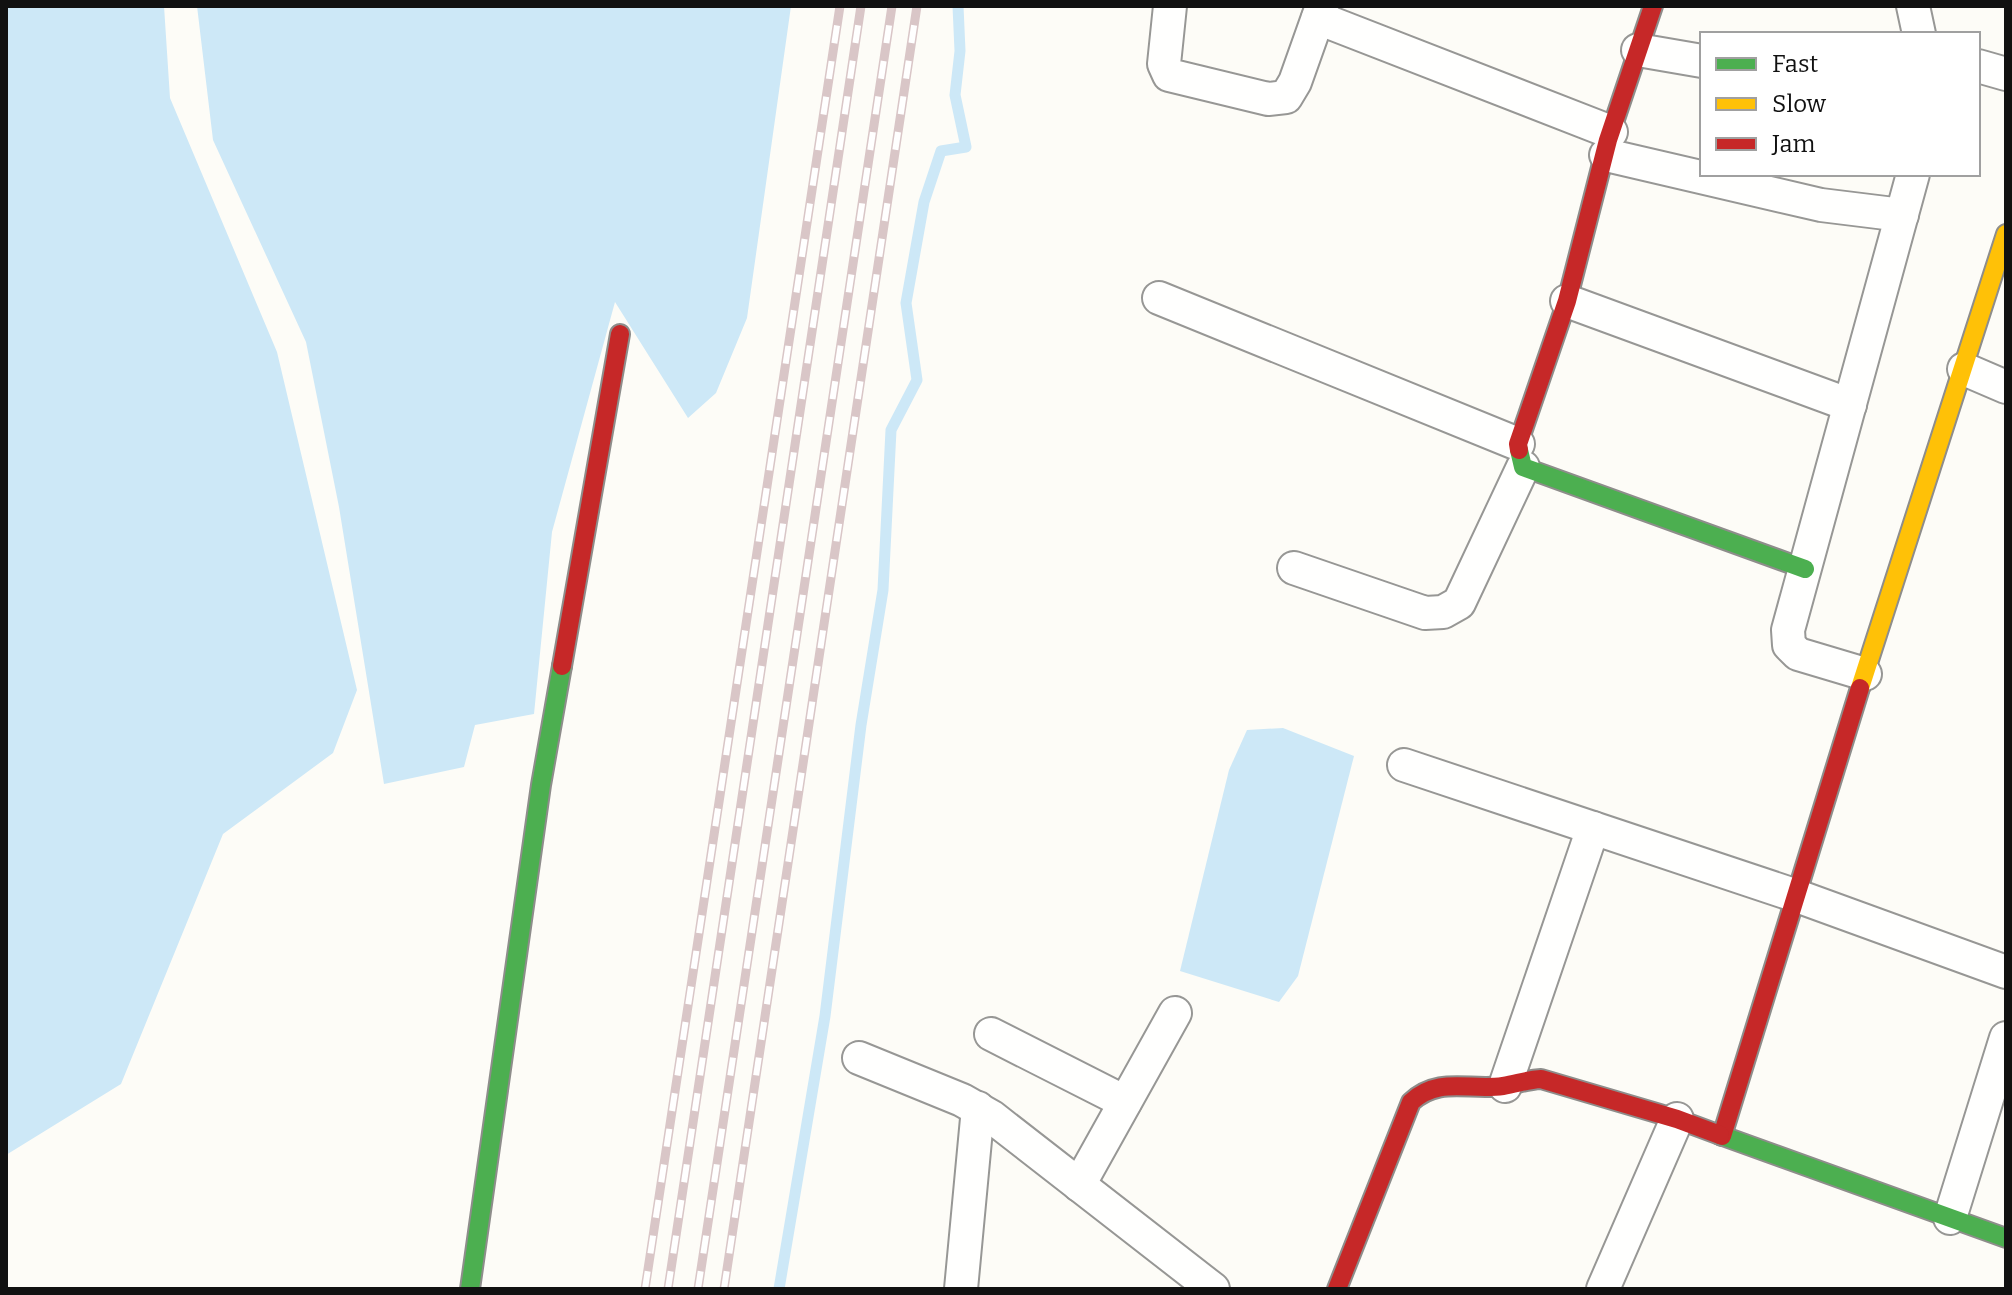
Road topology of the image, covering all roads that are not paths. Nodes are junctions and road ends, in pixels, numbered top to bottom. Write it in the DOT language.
graph roads {
  1 [pos="1170,6"];
  2 [pos="1653,6"];
  3 [pos="1913,6"];
  4 [pos="1320,12"];
  5 [pos="1919,32"];
  6 [pos="1638,50"];
  7 [pos="1700,61"];
  8 [pos="1980,67"];
  9 [pos="2006,74"];
  10 [pos="1609,144"];
  11 [pos="1700,170"];
  12 [pos="1720,176"];
  13 [pos="1912,176"];
  14 [pos="1902,215"];
  15 [pos="2006,234"];
  16 [pos="1159,298"];
  17 [pos="1567,301"];
  18 [pos="620,334"];
  19 [pos="1964,369"];
  20 [pos="2006,387"];
  21 [pos="1850,405"];
  22 [pos="1520,455"];
  23 [pos="1294,568"];
  24 [pos="1805,569"];
  25 [pos="1865,674"];
  26 [pos="1404,765"];
  27 [pos="1593,828"];
  28 [pos="1797,896"];
  29 [pos="2006,972"];
  30 [pos="1175,1013"];
  31 [pos="991,1034"];
  32 [pos="2006,1038"];
  33 [pos="859,1058"];
  34 [pos="1505,1086"];
  35 [pos="1125,1102"];
  36 [pos="978,1108"];
  37 [pos="1677,1119"];
  38 [pos="1722,1136"];
  39 [pos="1079,1185"];
  40 [pos="1950,1218"];
  41 [pos="2006,1238"];
  42 [pos="470,1289"];
  43 [pos="961,1289"];
  44 [pos="1213,1289"];
  45 [pos="1337,1289"];
  46 [pos="1603,1289"];
  1 -- 4 [label="street"];
  2 -- 6 [label="street"];
  3 -- 5 [label="street"];
  4 -- 10 [label="street"];
  6 -- 7 [label="street"];
  6 -- 10 [label="street"];
  8 -- 9 [label="street"];
  10 -- 11 [label="street"];
  10 -- 17 [label="street"];
  12 -- 14 [label="street"];
  13 -- 14 [label="street"];
  14 -- 21 [label="street"];
  15 -- 19 [label="street"];
  16 -- 22 [label="street"];
  17 -- 21 [label="street"];
  17 -- 22 [label="street"];
  18 -- 42 [label="street"];
  19 -- 20 [label="street"];
  19 -- 25 [label="street"];
  21 -- 24 [label="street"];
  22 -- 23 [label="street"];
  22 -- 24 [label="street"];
  24 -- 25 [label="street"];
  25 -- 28 [label="street"];
  26 -- 27 [label="street"];
  27 -- 28 [label="street"];
  27 -- 34 [label="street"];
  28 -- 29 [label="street"];
  28 -- 38 [label="street"];
  30 -- 35 [label="street"];
  31 -- 35 [label="street"];
  32 -- 40 [label="street"];
  33 -- 36 [label="street"];
  34 -- 37 [label="street"];
  34 -- 45 [label="street"];
  35 -- 39 [label="street"];
  36 -- 39 [label="street"];
  36 -- 43 [label="street"];
  37 -- 38 [label="street"];
  37 -- 46 [label="street"];
  38 -- 40 [label="street"];
  39 -- 44 [label="street"];
  40 -- 41 [label="street"];
}
